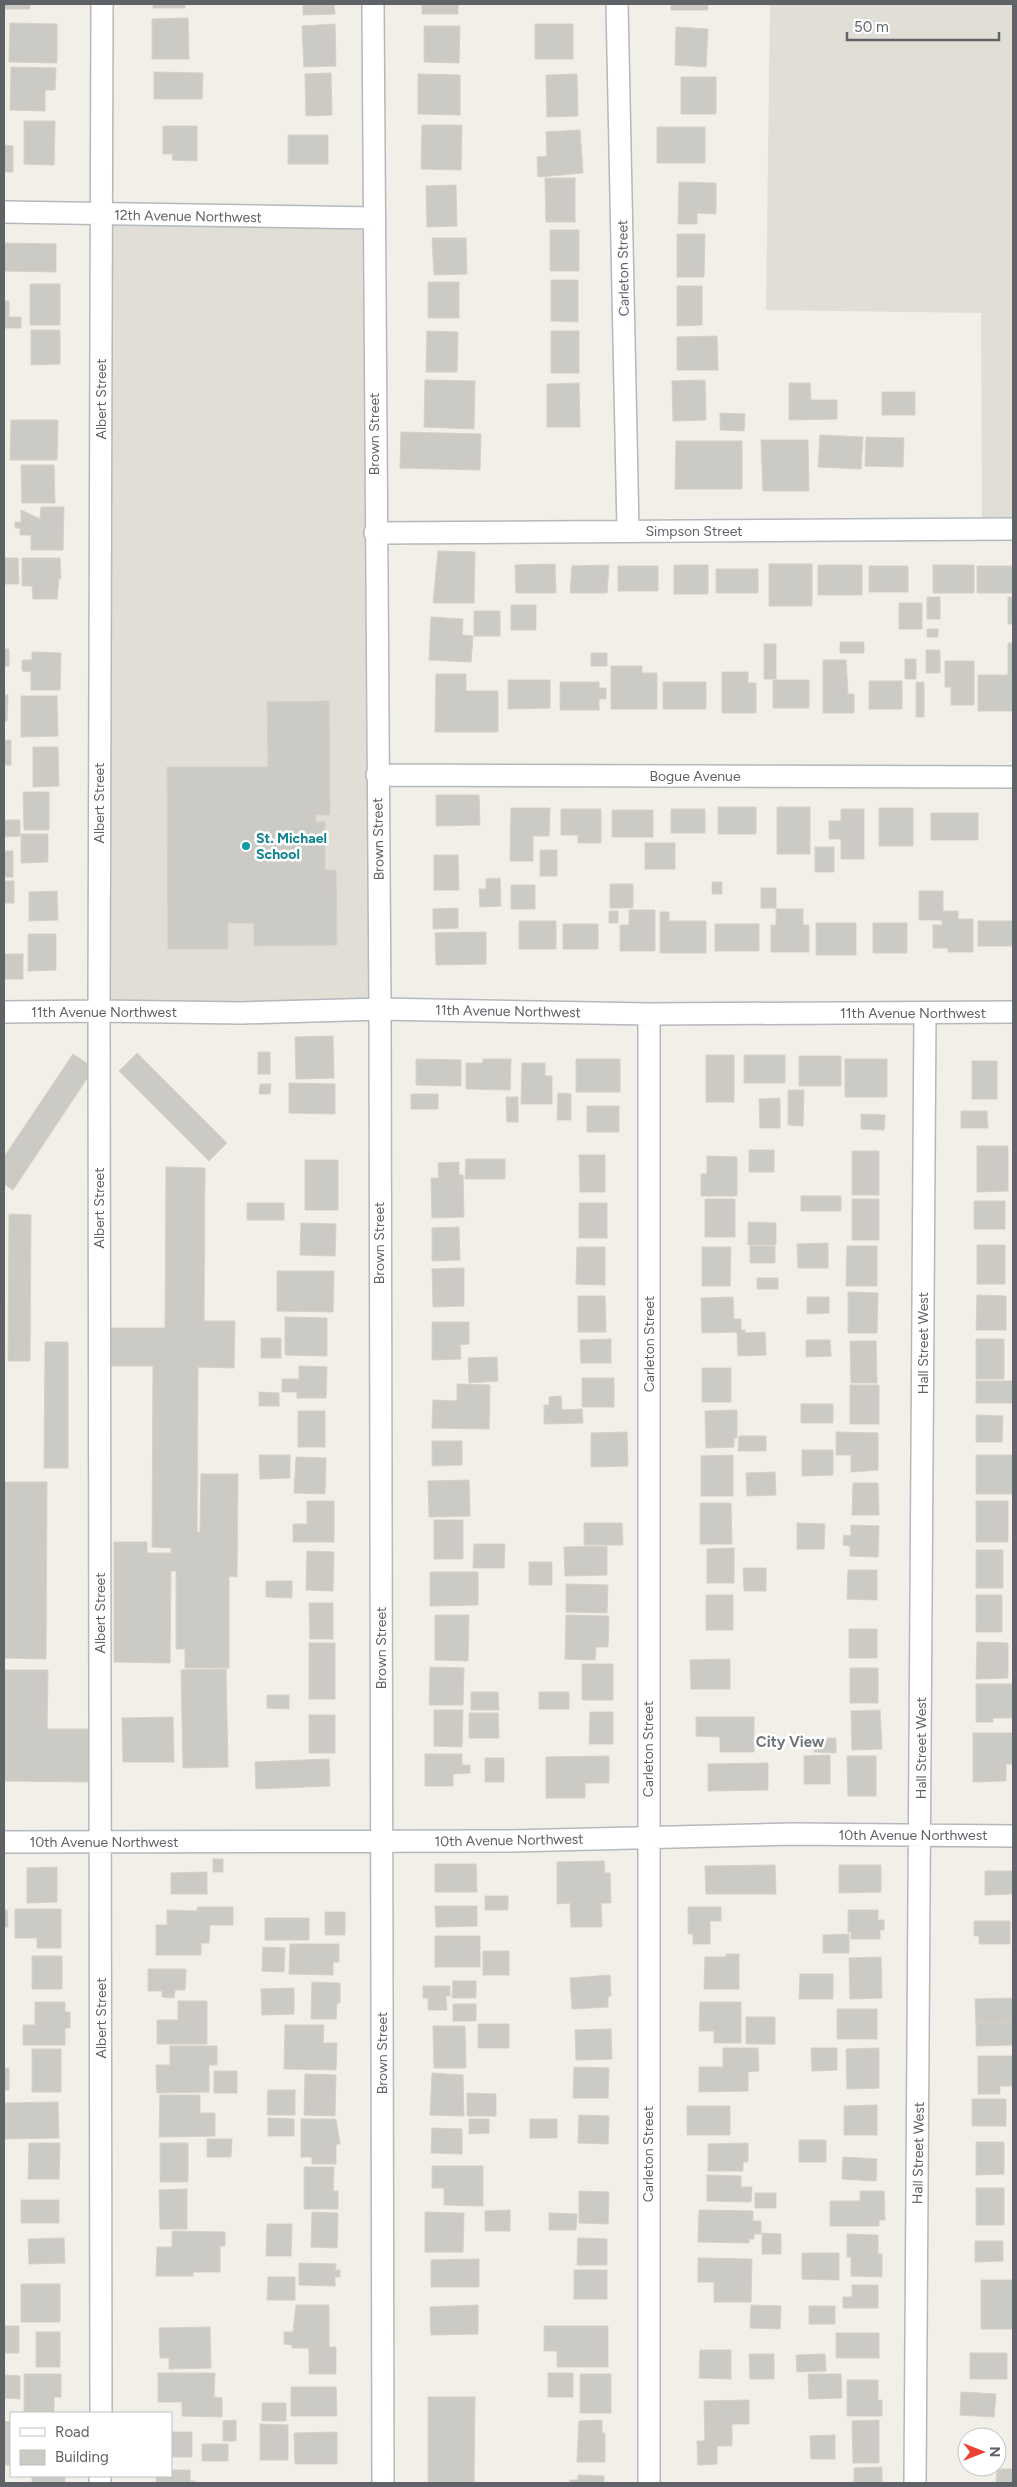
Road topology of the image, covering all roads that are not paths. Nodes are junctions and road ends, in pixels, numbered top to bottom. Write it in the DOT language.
graph roads {
  1 [pos="102,4"];
  2 [pos="373,4"];
  3 [pos="617,4"];
  4 [pos="4,212"];
  5 [pos="101,214"];
  6 [pos="373,218"];
  7 [pos="1013,529"];
  8 [pos="628,531"];
  9 [pos="375,533"];
  10 [pos="377,775"];
  11 [pos="1013,777"];
  12 [pos="380,1009"];
  13 [pos="99,1011"];
  14 [pos="4,1012"];
  15 [pos="1013,1012"];
  16 [pos="925,1013"];
  17 [pos="649,1014"];
  18 [pos="920,1836"];
  19 [pos="1013,1836"];
  20 [pos="647,1837"];
  21 [pos="382,1840"];
  22 [pos="4,1842"];
  23 [pos="101,1842"];
  24 [pos="100,2412"];
  25 [pos="382,2483"];
  26 [pos="649,2483"];
  27 [pos="915,2483"];
  1 -- 5 [label="street, Albert Street"];
  2 -- 6 [label="street, Brown Street"];
  3 -- 8 [label="street, Carleton Street"];
  4 -- 5 [label="street, 12th Avenue Northwest"];
  5 -- 6 [label="street, 12th Avenue Northwest"];
  5 -- 13 [label="street, Albert Street"];
  6 -- 9 [label="street, Brown Street"];
  7 -- 8 [label="street, Simpson Street"];
  8 -- 9 [label="street, Simpson Street"];
  9 -- 10 [label="street, Brown Street"];
  10 -- 11 [label="street, Bogue Avenue"];
  10 -- 12 [label="street, Brown Street"];
  12 -- 13 [label="street, 11th Avenue Northwest"];
  12 -- 17 [label="street, 11th Avenue Northwest"];
  12 -- 21 [label="street, Brown Street"];
  13 -- 14 [label="street, 11th Avenue Northwest"];
  13 -- 23 [label="street, Albert Street"];
  15 -- 16 [label="street, 11th Avenue Northwest"];
  16 -- 17 [label="street, 11th Avenue Northwest"];
  16 -- 18 [label="street, Hall Street West"];
  17 -- 20 [label="street, Carleton Street"];
  18 -- 19 [label="street, 10th Avenue Northwest"];
  18 -- 20 [label="street, 10th Avenue Northwest"];
  18 -- 27 [label="street, Hall Street West"];
  20 -- 21 [label="street, 10th Avenue Northwest"];
  20 -- 26 [label="street, Carleton Street"];
  21 -- 23 [label="street, 10th Avenue Northwest"];
  21 -- 25 [label="street, Brown Street"];
  22 -- 23 [label="street, 10th Avenue Northwest"];
  23 -- 24 [label="street, Albert Street"];
}
